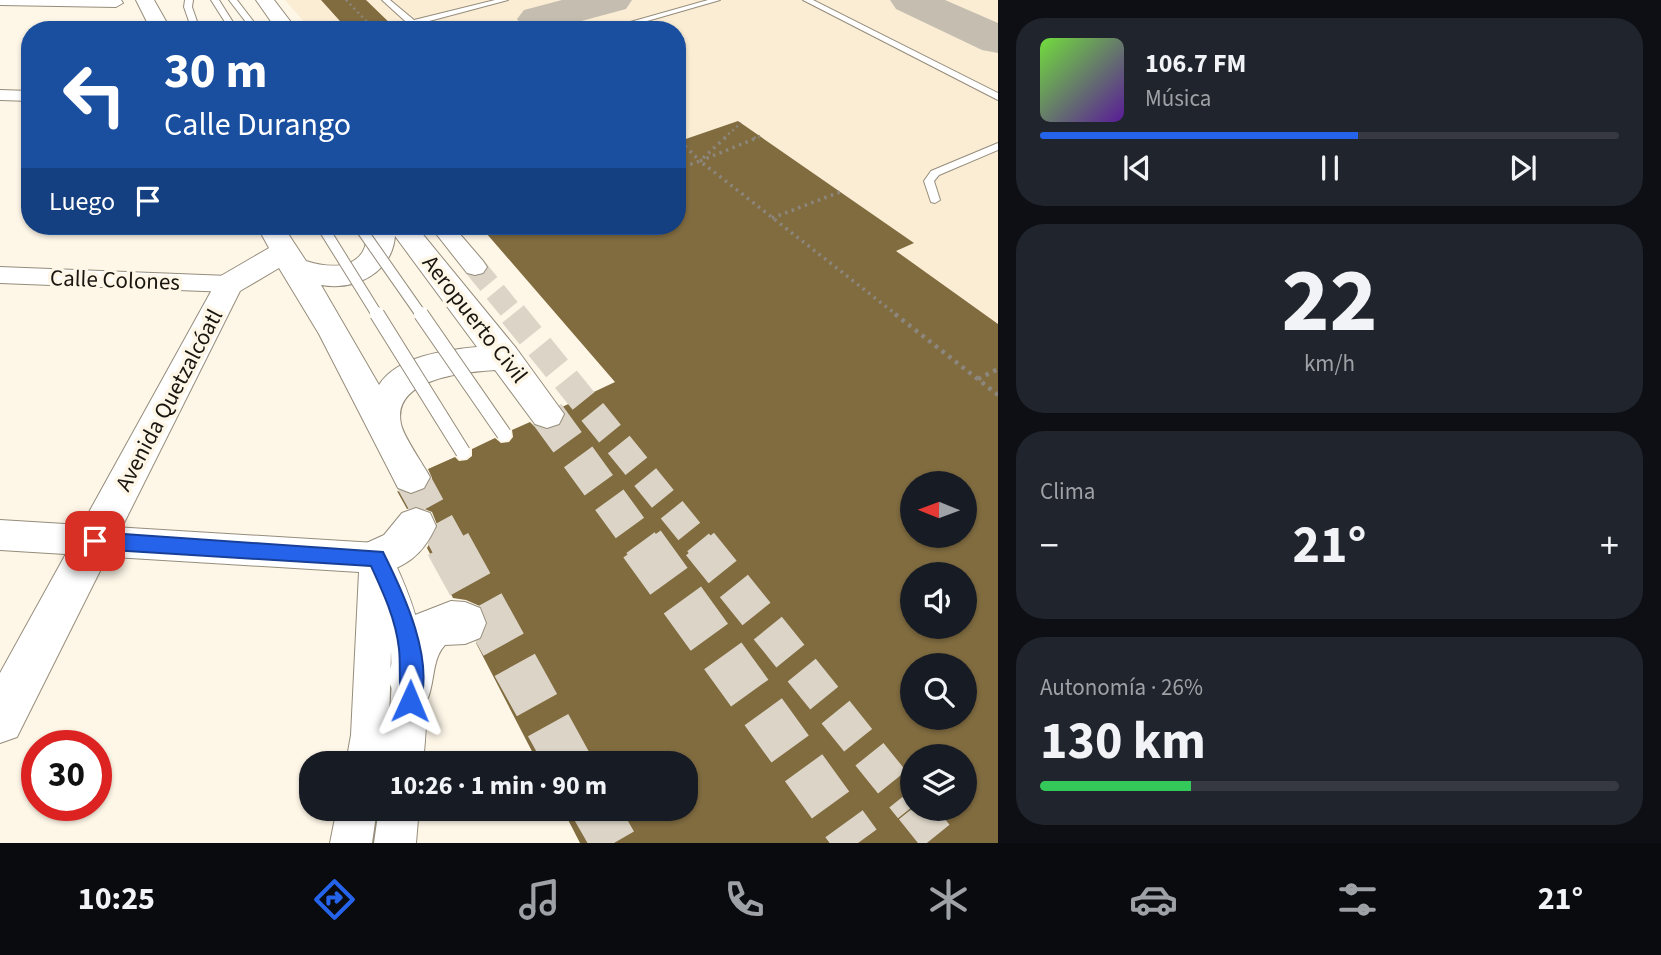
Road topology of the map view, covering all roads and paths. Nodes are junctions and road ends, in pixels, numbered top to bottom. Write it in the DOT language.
graph roads {
  1 [pos="145,0"];
  2 [pos="189,0"];
  3 [pos="215,0"];
  4 [pos="233,0"];
  5 [pos="265,0"];
  6 [pos="346,0"];
  7 [pos="386,0"];
  8 [pos="505,0"];
  9 [pos="716,0"];
  10 [pos="807,0"];
  11 [pos="3,2"];
  12 [pos="116,3"];
  13 [pos="156,21"];
  14 [pos="193,21"];
  15 [pos="228,21"];
  16 [pos="249,21"];
  17 [pos="280,21"];
  18 [pos="366,21"];
  19 [pos="410,21"];
  20 [pos="420,21"];
  21 [pos="639,21"];
  22 [pos="0,95"];
  23 [pos="21,96"];
  24 [pos="998,97"];
  25 [pos="741,123"];
  26 [pos="760,136"];
  27 [pos="998,146"];
  28 [pos="686,147"];
  29 [pos="700,161"];
  30 [pos="686,166"];
  31 [pos="840,192"];
  32 [pos="935,200"];
  33 [pos="772,218"];
  34 [pos="328,235"];
  35 [pos="365,235"];
  36 [pos="381,235"];
  37 [pos="409,235"];
  38 [pos="448,235"];
  39 [pos="282,248"];
  40 [pos="475,267"];
  41 [pos="0,275"];
  42 [pos="229,284"];
  43 [pos="505,357"];
  44 [pos="998,369"];
  45 [pos="978,379"];
  46 [pos="998,395"];
  47 [pos="547,414"];
  48 [pos="383,425"];
  49 [pos="504,434"];
  50 [pos="463,453"];
  51 [pos="411,477"];
  52 [pos="416,526"];
  53 [pos="0,535"];
  54 [pos="95,541"];
  55 [pos="376,558"];
  56 [pos="465,622"];
  57 [pos="412,682"];
  58 [pos="0,720"];
  59 [pos="387,750"];
  60 [pos="355,821"];
  61 [pos="398,821"];
  62 [pos="351,843"];
  63 [pos="395,843"];
  1 -- 13 [label="street"];
  2 -- 14 [label="lane"];
  3 -- 15 [label="lane"];
  4 -- 16 [label="lane"];
  5 -- 17 [label="street"];
  6 -- 18 [label="path"];
  7 -- 19 [label="lane"];
  8 -- 20 [label="lane"];
  9 -- 21 [label="lane"];
  10 -- 24 [label="lane"];
  11 -- 12 [label="street"];
  22 -- 23 [label="street"];
  25 -- 29 [label="path"];
  26 -- 29 [label="path"];
  27 -- 32 [label="lane"];
  28 -- 29 [label="path"];
  29 -- 30 [label="path"];
  29 -- 33 [label="path"];
  31 -- 33 [label="path"];
  33 -- 45 [label="path"];
  34 -- 50 [label="lane, bridge"];
  35 -- 49 [label="lane, bridge"];
  36 -- 39 [label="street"];
  37 -- 43 [label="street, Aeropuerto Civil"];
  38 -- 40 [label="street, Aeropuerto Civil"];
  39 -- 42 [label="street, Avenida Quetzalcóatl"];
  39 -- 48 [label="street"];
  41 -- 42 [label="street, Calle Colones"];
  42 -- 54 [label="street, Avenida Quetzalcóatl"];
  43 -- 47 [label="street, Aeropuerto Civil"];
  43 -- 48 [label="street"];
  44 -- 45 [label="path"];
  45 -- 46 [label="path"];
  48 -- 51 [label="street"];
  52 -- 55 [label="street"];
  53 -- 54 [label="street"];
  54 -- 55 [label="street"];
  54 -- 58 [label="street, Avenida Quetzalcóatl"];
  55 -- 57 [label="street"];
  55 -- 59 [label="street"];
  56 -- 57 [label="street"];
  57 -- 59 [label="street"];
  60 -- 62 [label="street"];
  61 -- 63 [label="street"];
}
